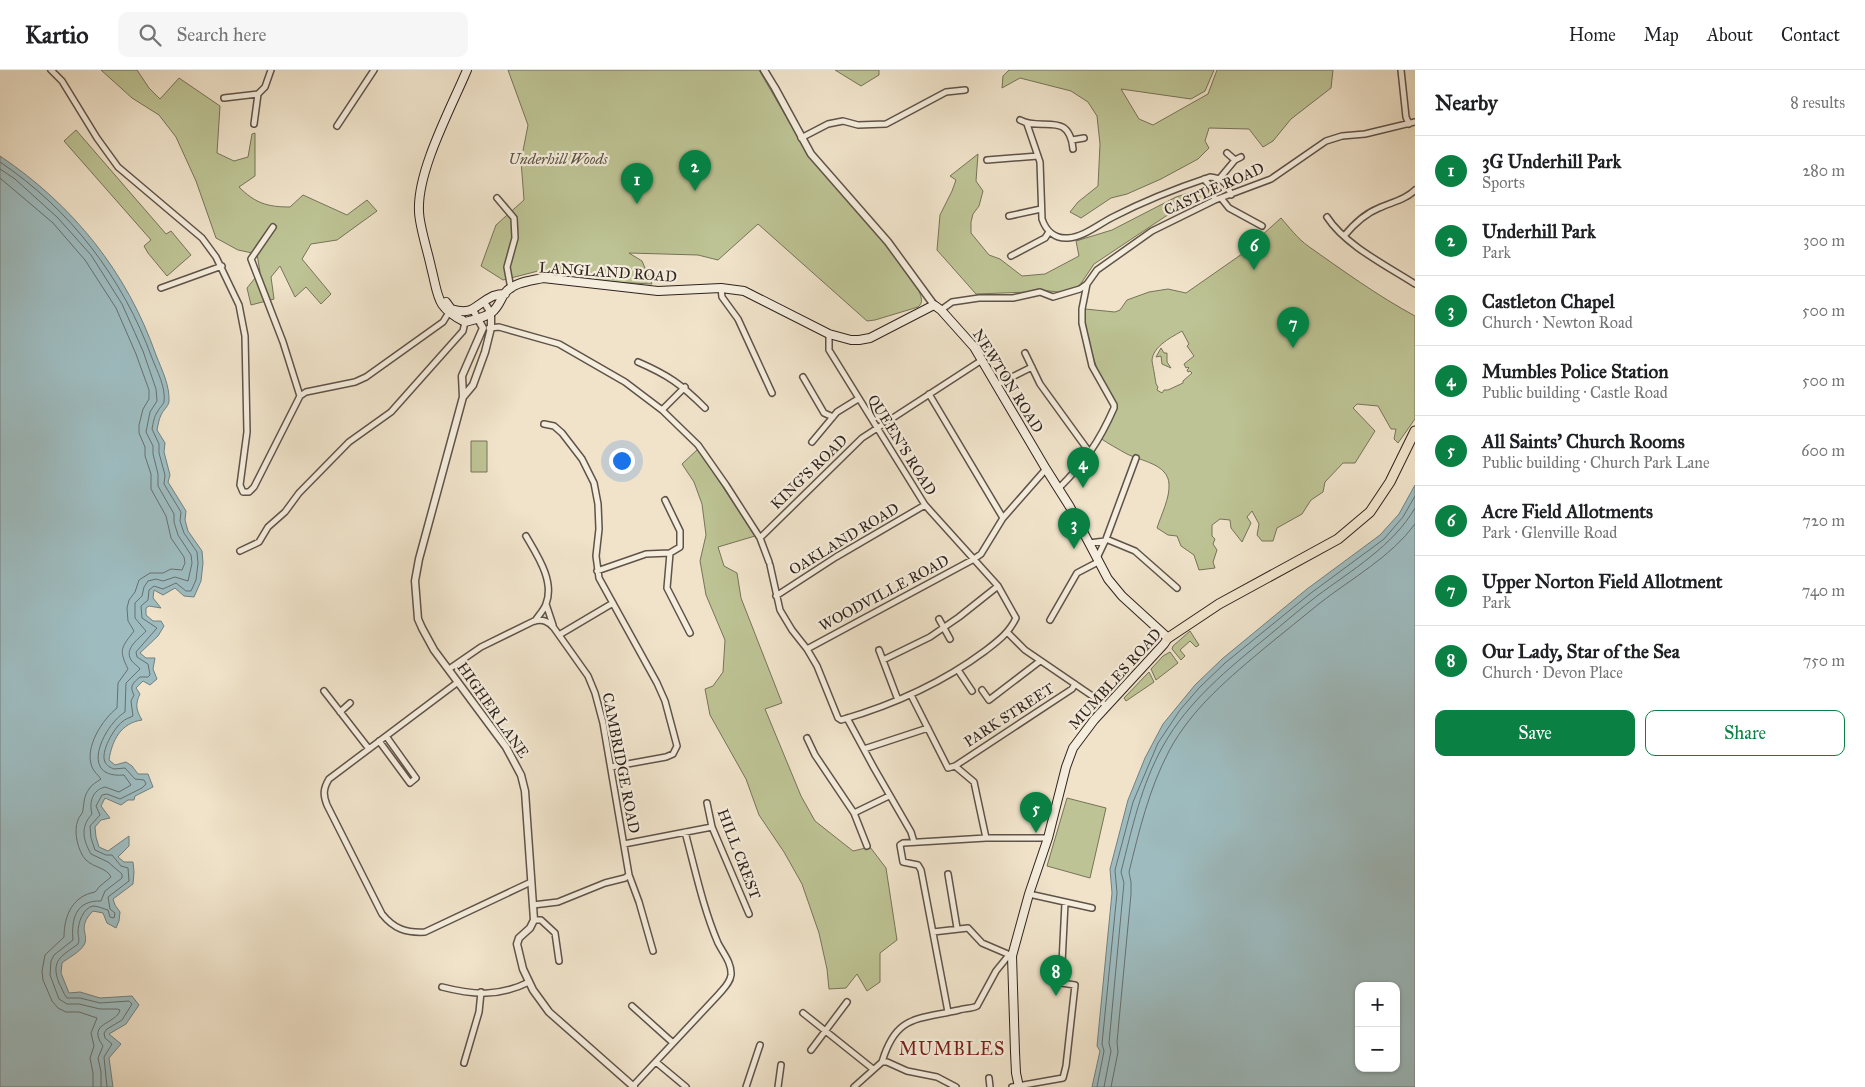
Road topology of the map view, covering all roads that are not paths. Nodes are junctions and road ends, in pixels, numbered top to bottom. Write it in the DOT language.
graph roads {
  1 [pos="52,70"];
  2 [pos="271,70"];
  3 [pos="374,70"];
  4 [pos="467,70"];
  5 [pos="764,70"];
  6 [pos="1401,70"];
  7 [pos="965,90"];
  8 [pos="258,94"];
  9 [pos="224,98"];
  10 [pos="1020,120"];
  11 [pos="1412,123"];
  12 [pos="254,124"];
  13 [pos="1026,124"];
  14 [pos="337,126"];
  15 [pos="800,138"];
  16 [pos="1084,138"];
  17 [pos="1072,140"];
  18 [pos="1073,149"];
  19 [pos="1228,153"];
  20 [pos="1038,156"];
  21 [pos="1241,157"];
  22 [pos="987,160"];
  23 [pos="1235,160"];
  24 [pos="1218,178"];
  25 [pos="1204,179"];
  26 [pos="1211,187"];
  27 [pos="1415,190"];
  28 [pos="1231,195"];
  29 [pos="497,198"];
  30 [pos="1222,198"];
  31 [pos="1215,200"];
  32 [pos="1041,210"];
  33 [pos="1008,216"];
  34 [pos="1327,217"];
  35 [pos="1262,226"];
  36 [pos="273,227"];
  37 [pos="1049,232"];
  38 [pos="1344,236"];
  39 [pos="1011,256"];
  40 [pos="222,266"];
  41 [pos="1087,284"];
  42 [pos="1415,284"];
  43 [pos="161,288"];
  44 [pos="721,288"];
  45 [pos="508,291"];
  46 [pos="484,302"];
  47 [pos="938,307"];
  48 [pos="473,310"];
  49 [pos="450,311"];
  50 [pos="460,312"];
  51 [pos="491,313"];
  52 [pos="478,318"];
  53 [pos="465,322"];
  54 [pos="483,328"];
  55 [pos="491,328"];
  56 [pos="829,334"];
  57 [pos="1024,353"];
  58 [pos="982,360"];
  59 [pos="638,362"];
  60 [pos="1032,367"];
  61 [pos="803,377"];
  62 [pos="996,385"];
  63 [pos="685,387"];
  64 [pos="772,393"];
  65 [pos="929,394"];
  66 [pos="300,396"];
  67 [pos="463,398"];
  68 [pos="858,399"];
  69 [pos="705,408"];
  70 [pos="662,410"];
  71 [pos="833,417"];
  72 [pos="544,424"];
  73 [pos="878,428"];
  74 [pos="1415,431"];
  75 [pos="812,442"];
  76 [pos="1090,453"];
  77 [pos="1136,458"];
  78 [pos="1046,469"];
  79 [pos="1059,488"];
  80 [pos="665,500"];
  81 [pos="676,504"];
  82 [pos="925,505"];
  83 [pos="670,508"];
  84 [pos="1003,518"];
  85 [pos="526,536"];
  86 [pos="760,538"];
  87 [pos="1106,540"];
  88 [pos="1088,543"];
  89 [pos="240,551"];
  90 [pos="670,553"];
  91 [pos="974,559"];
  92 [pos="1097,560"];
  93 [pos="597,571"];
  94 [pos="998,586"];
  95 [pos="1177,588"];
  96 [pos="776,596"];
  97 [pos="613,603"];
  98 [pos="546,604"];
  99 [pos="939,619"];
  100 [pos="1050,620"];
  101 [pos="534,621"];
  102 [pos="554,628"];
  103 [pos="944,628"];
  104 [pos="690,633"];
  105 [pos="1008,633"];
  106 [pos="559,635"];
  107 [pos="1168,638"];
  108 [pos="950,639"];
  109 [pos="807,649"];
  110 [pos="879,650"];
  111 [pos="883,660"];
  112 [pos="1040,661"];
  113 [pos="449,669"];
  114 [pos="958,670"];
  115 [pos="458,682"];
  116 [pos="1075,684"];
  117 [pos="982,690"];
  118 [pos="324,691"];
  119 [pos="972,691"];
  120 [pos="911,695"];
  121 [pos="898,700"];
  122 [pos="350,703"];
  123 [pos="1107,706"];
  124 [pos="340,712"];
  125 [pos="847,718"];
  126 [pos="928,728"];
  127 [pos="386,736"];
  128 [pos="807,738"];
  129 [pos="379,741"];
  130 [pos="369,749"];
  131 [pos="864,749"];
  132 [pos="955,766"];
  133 [pos="611,767"];
  134 [pos="889,796"];
  135 [pos="707,803"];
  136 [pos="854,813"];
  137 [pos="712,827"];
  138 [pos="685,832"];
  139 [pos="986,838"];
  140 [pos="1048,838"];
  141 [pos="914,842"];
  142 [pos="624,844"];
  143 [pos="867,846"];
  144 [pos="948,874"];
  145 [pos="629,875"];
  146 [pos="531,882"];
  147 [pos="1029,894"];
  148 [pos="1065,903"];
  149 [pos="534,905"];
  150 [pos="1092,908"];
  151 [pos="749,914"];
  152 [pos="534,920"];
  153 [pos="957,928"];
  154 [pos="933,932"];
  155 [pos="653,951"];
  156 [pos="1010,956"];
  157 [pos="559,961"];
  158 [pos="529,982"];
  159 [pos="442,986"];
  160 [pos="481,992"];
  161 [pos="847,1002"];
  162 [pos="632,1006"];
  163 [pos="948,1012"];
  164 [pos="802,1013"];
  165 [pos="825,1030"];
  166 [pos="672,1042"];
  167 [pos="760,1046"];
  168 [pos="811,1050"];
  169 [pos="748,1059"];
  170 [pos="656,1062"];
  171 [pos="754,1062"];
  172 [pos="882,1062"];
  173 [pos="464,1063"];
  174 [pos="781,1065"];
  175 [pos="873,1069"];
  176 [pos="989,1078"];
  177 [pos="634,1086"];
  178 [pos="1017,1086"];
  179 [pos="686,1087"];
  180 [pos="746,1087"];
  181 [pos="778,1087"];
  182 [pos="854,1087"];
  183 [pos="956,1087"];
  184 [pos="990,1087"];
  1 -- 40 [label="street"];
  2 -- 8 [label="street"];
  3 -- 14 [label="street"];
  4 -- 49 [label="main road"];
  5 -- 15 [label="street, NEWTON ROAD"];
  6 -- 11 [label="street"];
  7 -- 15 [label="street"];
  8 -- 9 [label="street"];
  8 -- 12 [label="street"];
  10 -- 13 [label="street"];
  11 -- 28 [label="street, CASTLE ROAD"];
  13 -- 17 [label="street"];
  13 -- 20 [label="street"];
  15 -- 47 [label="street, NEWTON ROAD"];
  16 -- 17 [label="street"];
  17 -- 18 [label="street"];
  19 -- 23 [label="street"];
  20 -- 22 [label="street"];
  20 -- 32 [label="street"];
  21 -- 23 [label="street"];
  23 -- 24 [label="street"];
  24 -- 25 [label="street"];
  24 -- 26 [label="street"];
  24 -- 28 [label="street"];
  25 -- 26 [label="street"];
  25 -- 37 [label="street"];
  26 -- 31 [label="street"];
  27 -- 38 [label="street"];
  28 -- 30 [label="street, CASTLE ROAD"];
  29 -- 45 [label="street"];
  30 -- 31 [label="street, CASTLE ROAD"];
  30 -- 35 [label="street"];
  31 -- 41 [label="street, CASTLE ROAD"];
  32 -- 33 [label="street"];
  32 -- 37 [label="street"];
  34 -- 38 [label="street"];
  36 -- 66 [label="street"];
  37 -- 39 [label="street"];
  38 -- 42 [label="street"];
  40 -- 43 [label="street"];
  40 -- 66 [label="street"];
  41 -- 47 [label="street"];
  41 -- 76 [label="street"];
  44 -- 45 [label="main road, LANGLAND ROAD"];
  44 -- 56 [label="main road, LANGLAND ROAD"];
  44 -- 64 [label="street"];
  45 -- 46 [label="main road, LANGLAND ROAD"];
  45 -- 51 [label="main road"];
  46 -- 48 [label="main road, LANGLAND ROAD"];
  46 -- 51 [label="street"];
  47 -- 56 [label="main road, LANGLAND ROAD"];
  47 -- 58 [label="main road, NEWTON ROAD"];
  48 -- 50 [label="main road, LANGLAND ROAD"];
  48 -- 52 [label="street"];
  49 -- 50 [label="main road, LANGLAND ROAD"];
  49 -- 53 [label="main road"];
  49 -- 66 [label="street"];
  50 -- 53 [label="street"];
  51 -- 52 [label="main road"];
  51 -- 55 [label="street, HIGHER LANE"];
  52 -- 53 [label="main road"];
  52 -- 54 [label="street"];
  53 -- 89 [label="street"];
  54 -- 55 [label="street"];
  54 -- 67 [label="street, HIGHER LANE"];
  55 -- 67 [label="street, HIGHER LANE"];
  55 -- 70 [label="street"];
  56 -- 68 [label="street, QUEEN'S ROAD"];
  57 -- 60 [label="street"];
  58 -- 62 [label="main road, NEWTON ROAD"];
  58 -- 65 [label="street, KING'S ROAD"];
  59 -- 63 [label="street"];
  60 -- 62 [label="street"];
  60 -- 76 [label="street"];
  61 -- 71 [label="street"];
  62 -- 78 [label="main road, NEWTON ROAD"];
  63 -- 69 [label="street"];
  63 -- 70 [label="street"];
  65 -- 73 [label="street, KING'S ROAD"];
  65 -- 84 [label="street"];
  67 -- 113 [label="street, HIGHER LANE"];
  68 -- 71 [label="street"];
  68 -- 73 [label="street, QUEEN'S ROAD"];
  70 -- 86 [label="street"];
  71 -- 75 [label="street"];
  72 -- 93 [label="street"];
  73 -- 82 [label="street, QUEEN'S ROAD"];
  73 -- 86 [label="street, KING'S ROAD"];
  74 -- 107 [label="main road, MUMBLES ROAD"];
  76 -- 79 [label="street"];
  77 -- 87 [label="street"];
  78 -- 79 [label="main road, NEWTON ROAD"];
  78 -- 84 [label="street"];
  79 -- 88 [label="main road, NEWTON ROAD"];
  80 -- 83 [label="street"];
  81 -- 83 [label="street"];
  82 -- 91 [label="street, QUEEN'S ROAD"];
  82 -- 96 [label="street, OAKLAND ROAD"];
  83 -- 90 [label="street"];
  84 -- 91 [label="street"];
  85 -- 98 [label="street, CAMBRIDGE ROAD"];
  86 -- 96 [label="street"];
  87 -- 88 [label="street"];
  87 -- 92 [label="street"];
  87 -- 95 [label="street"];
  88 -- 92 [label="main road, NEWTON ROAD"];
  90 -- 93 [label="street"];
  90 -- 104 [label="street"];
  91 -- 94 [label="street, QUEEN'S ROAD"];
  91 -- 109 [label="street, WOODVILLE ROAD"];
  92 -- 100 [label="street"];
  92 -- 107 [label="main road, NEWTON ROAD"];
  93 -- 97 [label="street"];
  94 -- 103 [label="street"];
  94 -- 105 [label="street, QUEEN'S ROAD"];
  96 -- 109 [label="street"];
  97 -- 106 [label="street"];
  97 -- 133 [label="street"];
  98 -- 101 [label="street"];
  98 -- 102 [label="street, CAMBRIDGE ROAD"];
  99 -- 103 [label="street"];
  101 -- 102 [label="street"];
  101 -- 113 [label="street"];
  102 -- 106 [label="street, CAMBRIDGE ROAD"];
  103 -- 108 [label="street"];
  103 -- 111 [label="street"];
  105 -- 112 [label="street"];
  105 -- 114 [label="street"];
  106 -- 133 [label="street, CAMBRIDGE ROAD"];
  107 -- 123 [label="main road, MUMBLES ROAD"];
  109 -- 125 [label="street"];
  110 -- 111 [label="street"];
  111 -- 121 [label="street"];
  112 -- 116 [label="street"];
  112 -- 117 [label="street"];
  113 -- 115 [label="street, HIGHER LANE"];
  114 -- 119 [label="street"];
  114 -- 120 [label="street"];
  115 -- 127 [label="street"];
  115 -- 146 [label="street, HIGHER LANE"];
  116 -- 123 [label="street"];
  116 -- 132 [label="street, PARK STREET"];
  118 -- 124 [label="street"];
  120 -- 121 [label="street"];
  120 -- 126 [label="street"];
  121 -- 125 [label="street"];
  122 -- 124 [label="street"];
  123 -- 140 [label="main road, MUMBLES ROAD"];
  124 -- 130 [label="street"];
  125 -- 131 [label="street"];
  126 -- 131 [label="street"];
  126 -- 132 [label="street"];
  127 -- 129 [label="street"];
  127 -- 129 [label="street"];
  128 -- 136 [label="street"];
  129 -- 130 [label="street"];
  130 -- 146 [label="street"];
  131 -- 134 [label="street"];
  132 -- 139 [label="street"];
  133 -- 142 [label="street, CAMBRIDGE ROAD"];
  134 -- 136 [label="street"];
  134 -- 141 [label="street"];
  135 -- 137 [label="street, HILL CREST"];
  136 -- 143 [label="street"];
  137 -- 138 [label="street"];
  137 -- 151 [label="street, HILL CREST"];
  138 -- 142 [label="street"];
  138 -- 166 [label="street"];
  139 -- 140 [label="street"];
  139 -- 141 [label="street"];
  140 -- 147 [label="main road, MUMBLES ROAD"];
  141 -- 154 [label="street"];
  142 -- 145 [label="street, CAMBRIDGE ROAD"];
  144 -- 153 [label="street"];
  145 -- 149 [label="street"];
  145 -- 155 [label="street, CAMBRIDGE ROAD"];
  146 -- 149 [label="street, HIGHER LANE"];
  147 -- 148 [label="street"];
  147 -- 156 [label="main road, MUMBLES ROAD"];
  148 -- 150 [label="street"];
  148 -- 178 [label="street"];
  149 -- 152 [label="street, HIGHER LANE"];
  152 -- 157 [label="street"];
  152 -- 158 [label="street"];
  153 -- 154 [label="street"];
  153 -- 156 [label="street"];
  154 -- 163 [label="street"];
  156 -- 163 [label="street"];
  156 -- 178 [label="main road, MUMBLES ROAD"];
  158 -- 160 [label="street"];
  158 -- 177 [label="street"];
  159 -- 160 [label="street"];
  160 -- 173 [label="street"];
  161 -- 165 [label="street"];
  162 -- 166 [label="street"];
  163 -- 172 [label="street"];
  164 -- 165 [label="street"];
  165 -- 168 [label="street"];
  165 -- 175 [label="street"];
  166 -- 170 [label="street"];
  167 -- 171 [label="street"];
  169 -- 171 [label="street"];
  170 -- 177 [label="street"];
  170 -- 179 [label="street"];
  171 -- 180 [label="street"];
  172 -- 175 [label="street"];
  172 -- 183 [label="street"];
  174 -- 181 [label="street"];
  175 -- 182 [label="street"];
  176 -- 184 [label="street"];
}
